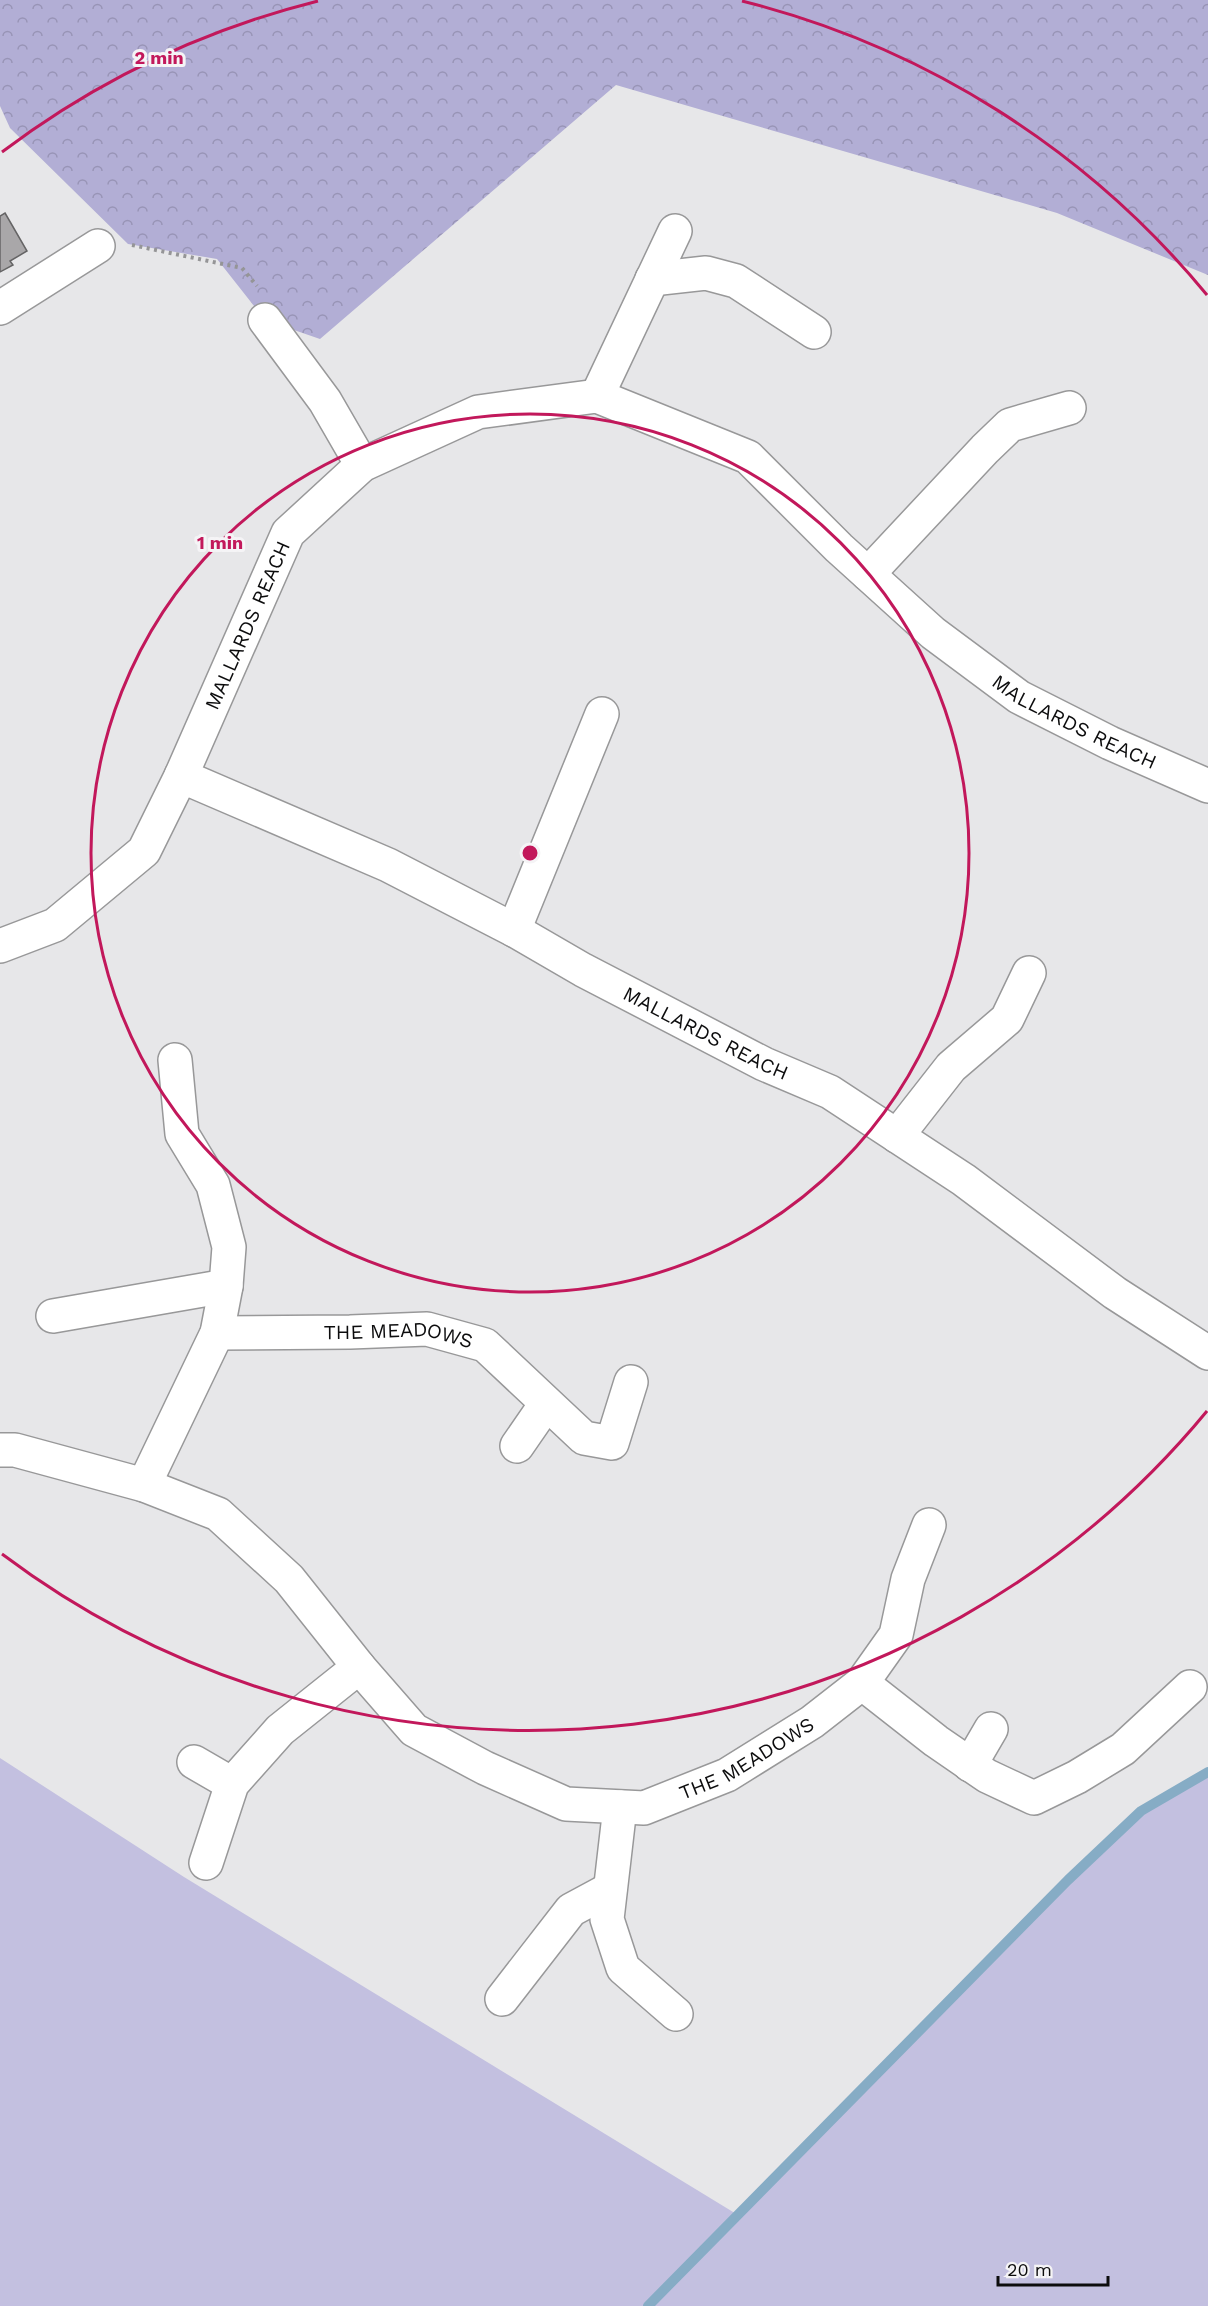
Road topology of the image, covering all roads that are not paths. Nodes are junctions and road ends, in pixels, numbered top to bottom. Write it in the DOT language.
graph roads {
  1 [pos="675,231"];
  2 [pos="98,246"];
  3 [pos="652,279"];
  4 [pos="0,308"];
  5 [pos="265,321"];
  6 [pos="814,332"];
  7 [pos="597,396"];
  8 [pos="1069,408"];
  9 [pos="362,465"];
  10 [pos="868,574"];
  11 [pos="602,714"];
  12 [pos="181,776"];
  13 [pos="1208,786"];
  14 [pos="514,930"];
  15 [pos="0,946"];
  16 [pos="1029,973"];
  17 [pos="175,1060"];
  18 [pos="897,1136"];
  19 [pos="226,1286"];
  20 [pos="53,1316"];
  21 [pos="217,1333"];
  22 [pos="1208,1353"];
  23 [pos="631,1382"];
  24 [pos="546,1404"];
  25 [pos="517,1446"];
  26 [pos="0,1450"];
  27 [pos="144,1485"];
  28 [pos="929,1525"];
  29 [pos="359,1667"];
  30 [pos="862,1683"];
  31 [pos="1190,1687"];
  32 [pos="991,1729"];
  33 [pos="194,1762"];
  34 [pos="970,1765"];
  35 [pos="232,1784"];
  36 [pos="620,1807"];
  37 [pos="206,1863"];
  38 [pos="610,1889"];
  39 [pos="502,1999"];
  40 [pos="676,2014"];
  1 -- 3 [label="street"];
  2 -- 4 [label="street"];
  3 -- 6 [label="street"];
  3 -- 7 [label="street"];
  5 -- 9 [label="street"];
  7 -- 9 [label="street, MALLARDS REACH"];
  7 -- 10 [label="street, MALLARDS REACH"];
  8 -- 10 [label="street"];
  9 -- 12 [label="street, MALLARDS REACH"];
  10 -- 13 [label="street, MALLARDS REACH"];
  11 -- 14 [label="street"];
  12 -- 14 [label="street, MALLARDS REACH"];
  12 -- 15 [label="street, MALLARDS REACH"];
  14 -- 18 [label="street, MALLARDS REACH"];
  16 -- 18 [label="street"];
  17 -- 19 [label="street"];
  18 -- 22 [label="street, MALLARDS REACH"];
  19 -- 20 [label="street"];
  19 -- 21 [label="street"];
  21 -- 24 [label="street, THE MEADOWS"];
  21 -- 27 [label="street"];
  23 -- 24 [label="street, THE MEADOWS"];
  24 -- 25 [label="street"];
  26 -- 27 [label="street, THE MEADOWS"];
  27 -- 29 [label="street, THE MEADOWS"];
  28 -- 30 [label="street, THE MEADOWS"];
  29 -- 35 [label="street"];
  29 -- 36 [label="street, THE MEADOWS"];
  30 -- 34 [label="street"];
  30 -- 36 [label="street, THE MEADOWS"];
  31 -- 34 [label="street"];
  32 -- 34 [label="street"];
  33 -- 35 [label="street"];
  35 -- 37 [label="street"];
  36 -- 38 [label="street"];
  38 -- 39 [label="street"];
  38 -- 40 [label="street"];
}
